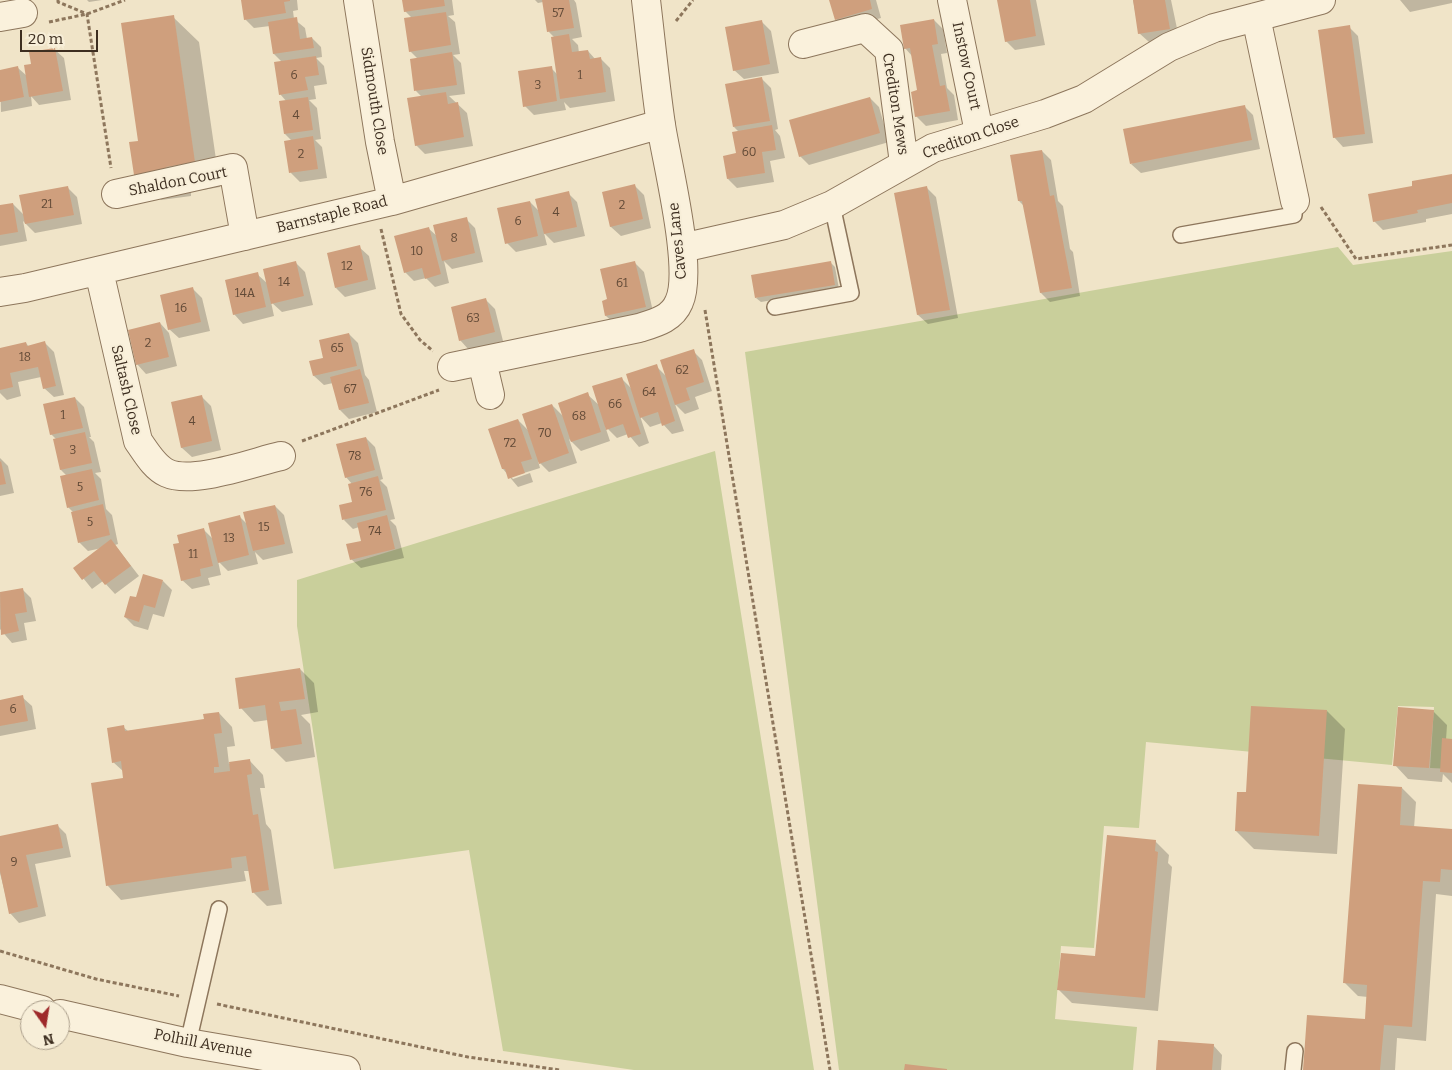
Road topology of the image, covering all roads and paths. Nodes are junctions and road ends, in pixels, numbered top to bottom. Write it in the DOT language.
graph roads {
  1 [pos="58,0"];
  2 [pos="125,0"];
  3 [pos="358,0"];
  4 [pos="646,0"];
  5 [pos="693,0"];
  6 [pos="952,0"];
  7 [pos="1321,0"];
  8 [pos="87,14"];
  9 [pos="12,15"];
  10 [pos="1256,17"];
  11 [pos="670,28"];
  12 [pos="803,44"];
  13 [pos="661,124"];
  14 [pos="979,132"];
  15 [pos="904,163"];
  16 [pos="116,194"];
  17 [pos="1295,201"];
  18 [pos="383,203"];
  19 [pos="832,205"];
  20 [pos="1181,235"];
  21 [pos="245,236"];
  22 [pos="1452,245"];
  23 [pos="682,248"];
  24 [pos="99,271"];
  25 [pos="0,292"];
  26 [pos="704,304"];
  27 [pos="775,307"];
  28 [pos="482,361"];
  29 [pos="452,367"];
  30 [pos="490,395"];
  31 [pos="282,456"];
  32 [pos="219,909"];
  33 [pos="0,951"];
  34 [pos="0,999"];
  35 [pos="199,1000"];
  36 [pos="20,1004"];
  37 [pos="70,1016"];
  38 [pos="188,1043"];
  39 [pos="1295,1051"];
  40 [pos="346,1070"];
  41 [pos="560,1070"];
  42 [pos="830,1070"];
  43 [pos="1292,1070"];
  1 -- 8 [label="path"];
  2 -- 8 [label="path"];
  3 -- 18 [label="street, Sidmouth Close"];
  4 -- 13 [label="street, Caves Lane"];
  5 -- 11 [label="path"];
  6 -- 14 [label="street, Instow Court"];
  7 -- 10 [label="street, Crediton Close"];
  8 -- 9 [label="path"];
  8 -- 16 [label="path"];
  10 -- 14 [label="street, Crediton Close"];
  10 -- 17 [label="street"];
  12 -- 15 [label="street, Crediton Mews"];
  13 -- 18 [label="street, Barnstaple Road"];
  13 -- 23 [label="street, Caves Lane"];
  14 -- 15 [label="street, Crediton Close"];
  15 -- 19 [label="street, Crediton Close"];
  16 -- 21 [label="street, Shaldon Court"];
  17 -- 20 [label="lane"];
  17 -- 22 [label="path"];
  18 -- 21 [label="street, Barnstaple Road"];
  18 -- 29 [label="path"];
  19 -- 23 [label="street, Crediton Close"];
  19 -- 27 [label="lane"];
  21 -- 24 [label="street, Barnstaple Road"];
  23 -- 28 [label="street, Caves Lane"];
  24 -- 25 [label="street, Barnstaple Road"];
  24 -- 31 [label="street, Saltash Close"];
  26 -- 42 [label="path"];
  28 -- 29 [label="street, Caves Lane"];
  28 -- 30 [label="street"];
  29 -- 31 [label="path"];
  32 -- 35 [label="lane"];
  33 -- 35 [label="path"];
  34 -- 36 [label="street"];
  35 -- 38 [label="lane"];
  35 -- 41 [label="path"];
  37 -- 38 [label="street, Polhill Avenue"];
  38 -- 40 [label="street, Polhill Avenue"];
  39 -- 43 [label="lane"];
}
